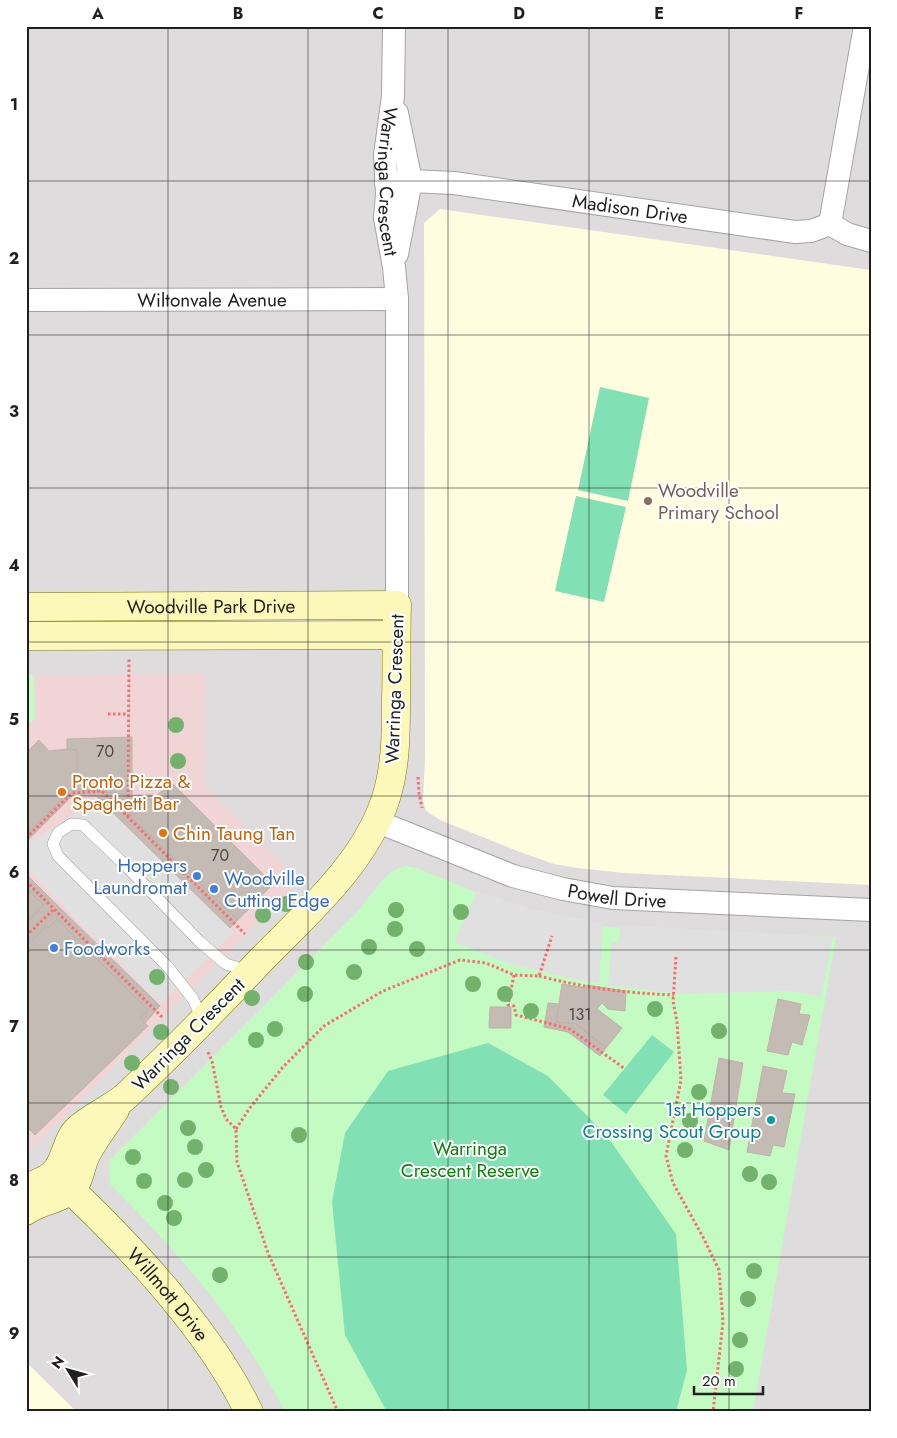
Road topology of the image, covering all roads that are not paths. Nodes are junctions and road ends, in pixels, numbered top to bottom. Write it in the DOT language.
graph roads {
  1 [pos="394,26"];
  2 [pos="866,26"];
  3 [pos="393,96"];
  4 [pos="410,181"];
  5 [pos="386,182"];
  6 [pos="830,224"];
  7 [pos="871,241"];
  8 [pos="394,267"];
  9 [pos="397,299"];
  10 [pos="26,300"];
  11 [pos="397,605"];
  12 [pos="26,607"];
  13 [pos="396,635"];
  14 [pos="26,636"];
  15 [pos="376,821"];
  16 [pos="871,910"];
  17 [pos="250,972"];
  18 [pos="201,1023"];
  19 [pos="62,1182"];
  20 [pos="26,1188"];
  21 [pos="26,1211"];
  22 [pos="249,1412"];
  1 -- 3 [label="street, Warringa Crescent"];
  2 -- 6 [label="street"];
  3 -- 4 [label="street, Warringa Crescent"];
  3 -- 5 [label="street, Warringa Crescent"];
  4 -- 5 [label="street, Madison Drive"];
  4 -- 6 [label="street, Madison Drive"];
  4 -- 8 [label="street, Warringa Crescent"];
  5 -- 8 [label="street, Warringa Crescent"];
  6 -- 7 [label="street"];
  8 -- 9 [label="street, Warringa Crescent"];
  9 -- 10 [label="street, Wiltonvale Avenue"];
  9 -- 11 [label="street, Warringa Crescent"];
  11 -- 12 [label="street, Woodville Park Drive"];
  11 -- 13 [label="street, Warringa Crescent"];
  13 -- 14 [label="street, Woodville Park Drive"];
  13 -- 15 [label="street, Warringa Crescent"];
  15 -- 16 [label="street, Powell Drive"];
  15 -- 17 [label="street, Warringa Crescent"];
  17 -- 18 [label="street, Warringa Crescent"];
  17 -- 18 [label="lane"];
  18 -- 19 [label="street, Warringa Crescent"];
  19 -- 20 [label="street"];
  19 -- 21 [label="street"];
  19 -- 22 [label="street, Willmott Drive"];
}
